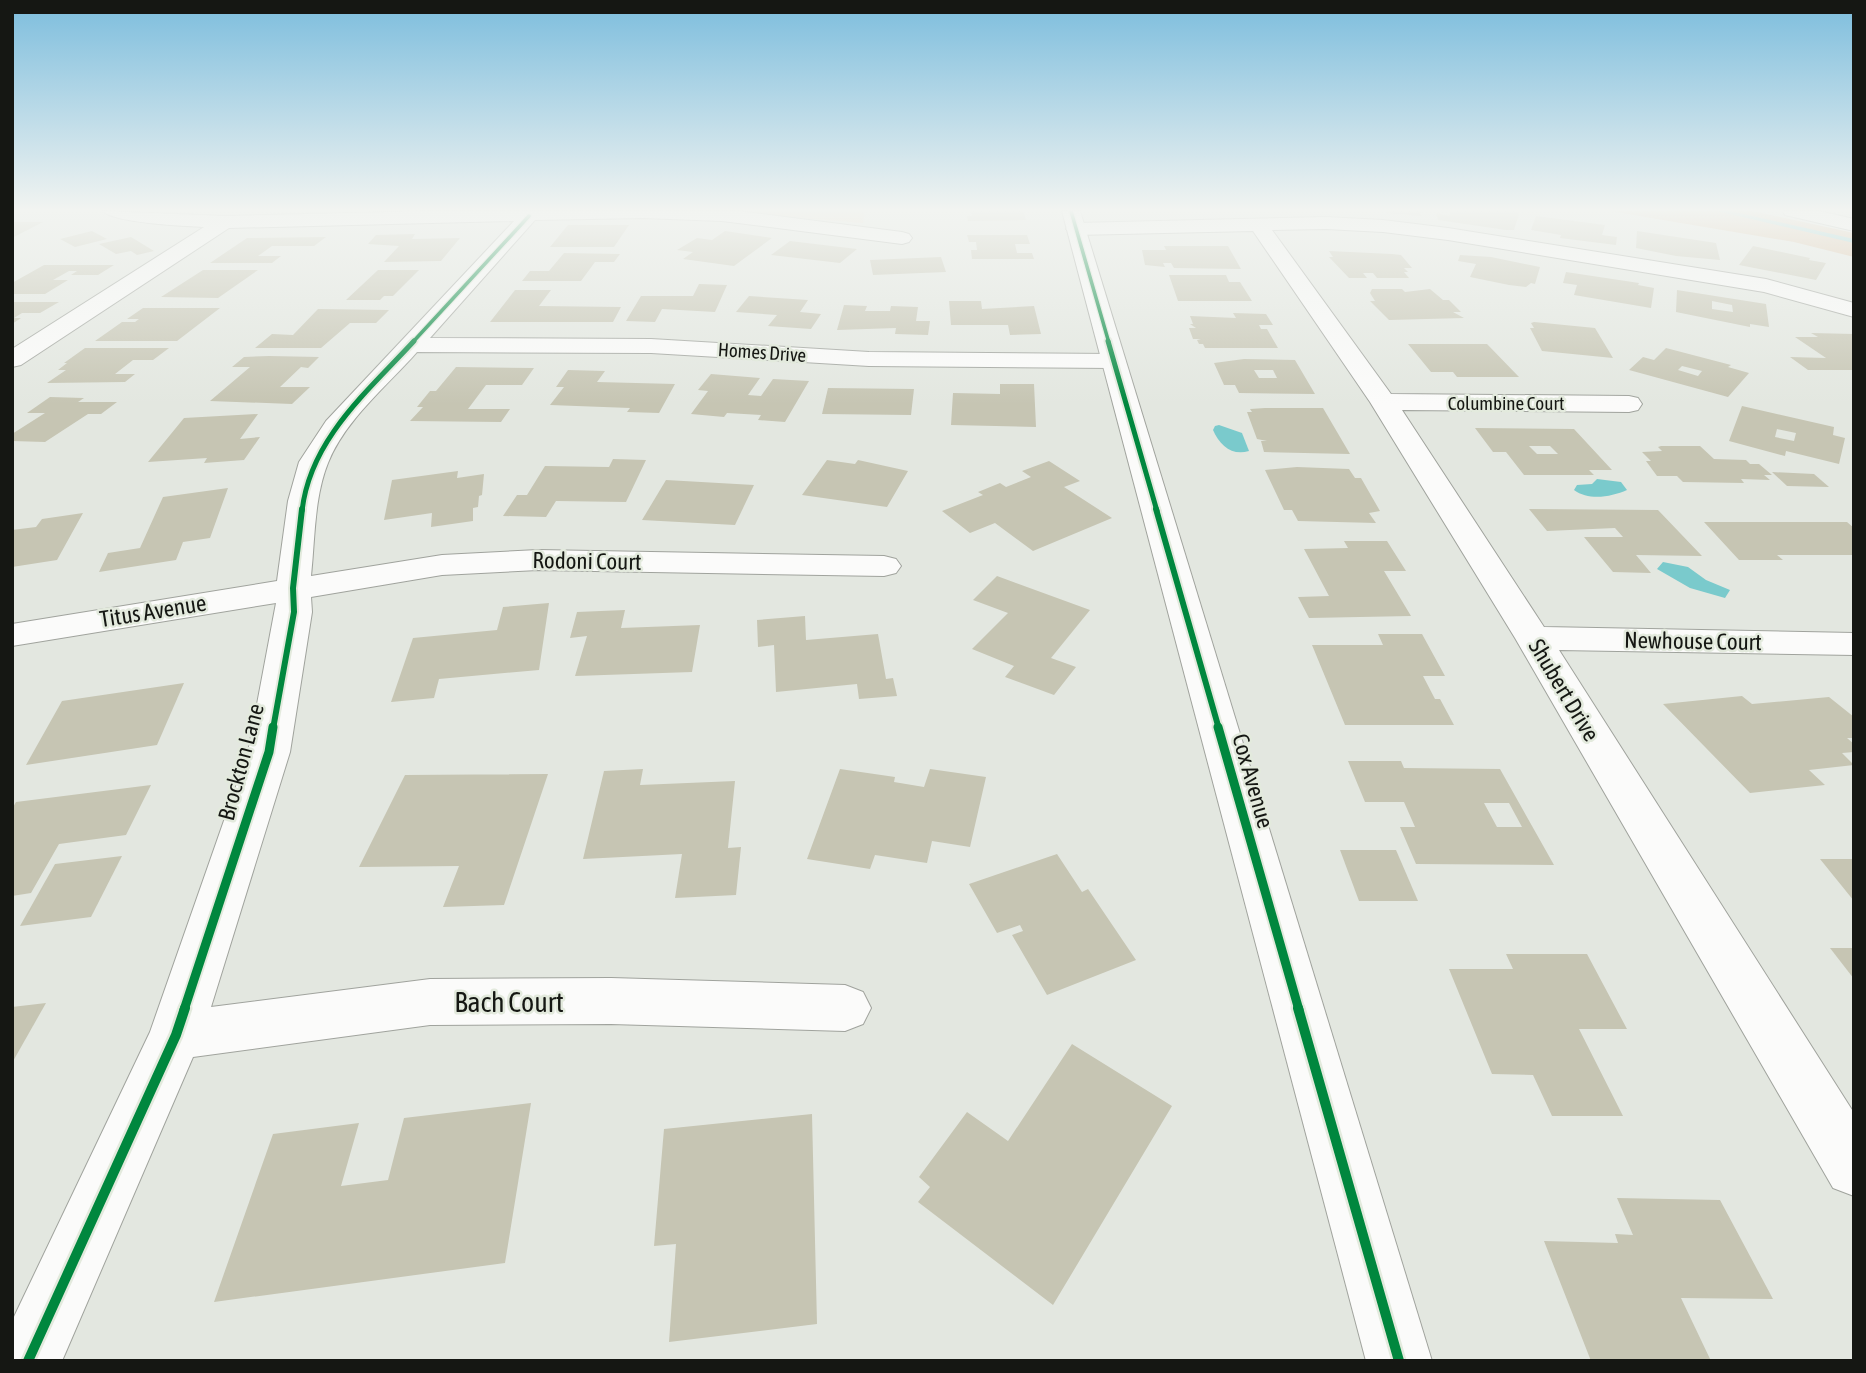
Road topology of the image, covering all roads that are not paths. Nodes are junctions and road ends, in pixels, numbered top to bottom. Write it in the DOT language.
graph roads {
  1 [pos="143,275"];
  2 [pos="475,275"];
  3 [pos="1089,275"];
  4 [pos="1294,275"];
  5 [pos="1699,275"];
  6 [pos="1854,310"];
  7 [pos="410,345"];
  8 [pos="12,360"];
  9 [pos="1113,360"];
  10 [pos="1383,402"];
  11 [pos="1629,404"];
  12 [pos="884,566"];
  13 [pos="293,588"];
  14 [pos="12,635"];
  15 [pos="1532,638"];
  16 [pos="1854,644"];
  17 [pos="845,1008"];
  18 [pos="176,1035"];
  19 [pos="1847,1145"];
  20 [pos="28,1361"];
  21 [pos="1399,1361"];
  1 -- 8 [label="street"];
  2 -- 7 [label="street, Brockton Lane"];
  3 -- 9 [label="street, Cox Avenue"];
  4 -- 10 [label="street, Shubert Drive"];
  5 -- 6 [label="street"];
  7 -- 9 [label="street, Homes Drive"];
  7 -- 13 [label="street, Brockton Lane"];
  9 -- 21 [label="street, Cox Avenue"];
  10 -- 11 [label="street, Columbine Court"];
  10 -- 15 [label="street, Shubert Drive"];
  12 -- 13 [label="street, Rodoni Court"];
  13 -- 14 [label="street, Titus Avenue"];
  13 -- 18 [label="street, Brockton Lane"];
  15 -- 16 [label="street, Newhouse Court"];
  15 -- 19 [label="street, Shubert Drive"];
  17 -- 18 [label="street, Bach Court"];
  18 -- 20 [label="street, Brockton Lane"];
}
